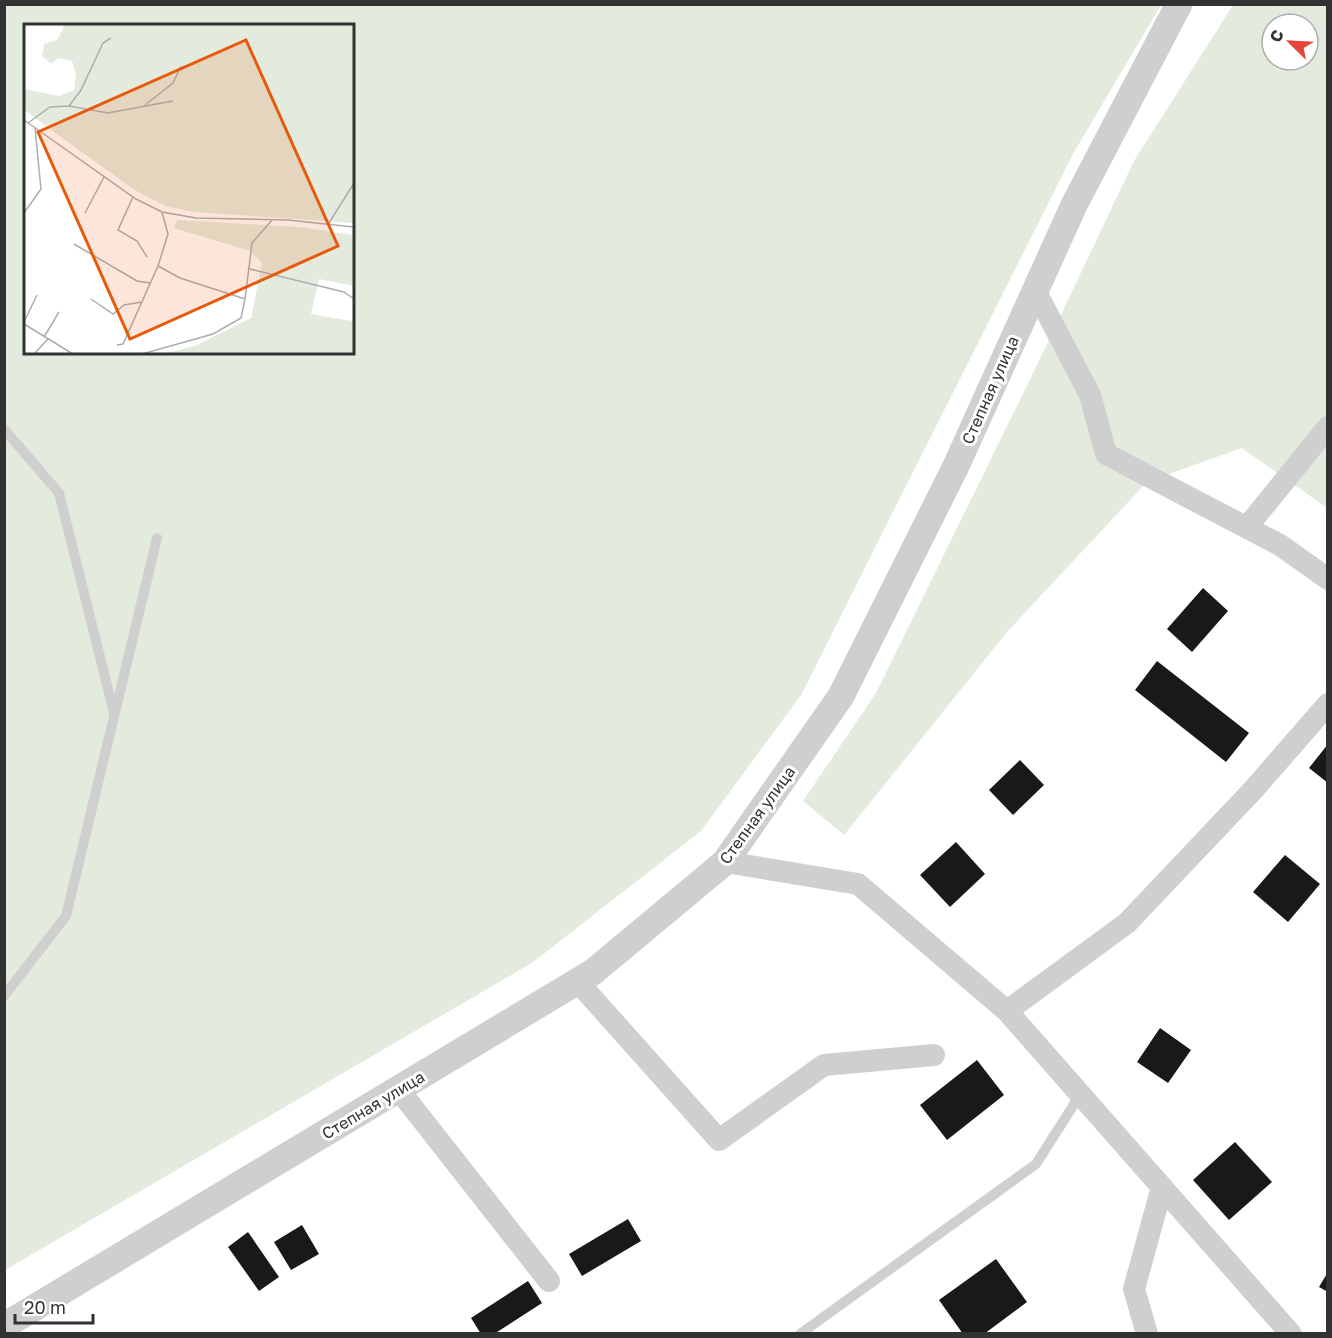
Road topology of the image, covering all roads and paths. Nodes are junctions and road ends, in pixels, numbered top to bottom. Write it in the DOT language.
graph roads {
  1 [pos="1179,4"];
  2 [pos="1035,290"];
  3 [pos="1328,427"];
  4 [pos="4,429"];
  5 [pos="1247,527"];
  6 [pos="157,538"];
  7 [pos="1328,579"];
  8 [pos="1328,704"];
  9 [pos="114,716"];
  10 [pos="725,862"];
  11 [pos="578,982"];
  12 [pos="4,996"];
  13 [pos="1007,1011"];
  14 [pos="934,1054"];
  15 [pos="399,1089"];
  16 [pos="1080,1095"];
  17 [pos="1162,1187"];
  18 [pos="549,1281"];
  19 [pos="4,1326"];
  20 [pos="800,1334"];
  21 [pos="1147,1334"];
  22 [pos="1291,1334"];
  1 -- 2 [label="street, Степная улица"];
  2 -- 5 [label="street"];
  2 -- 10 [label="street, Степная улица"];
  3 -- 5 [label="street"];
  4 -- 9 [label="lane"];
  5 -- 7 [label="street"];
  6 -- 9 [label="lane"];
  8 -- 13 [label="street"];
  9 -- 12 [label="lane"];
  10 -- 11 [label="street, Степная улица"];
  10 -- 13 [label="street"];
  11 -- 14 [label="street"];
  11 -- 15 [label="street, Степная улица"];
  13 -- 16 [label="street"];
  15 -- 18 [label="street"];
  15 -- 19 [label="street, Степная улица"];
  16 -- 17 [label="street"];
  16 -- 20 [label="lane"];
  17 -- 21 [label="street"];
  17 -- 22 [label="street"];
}
